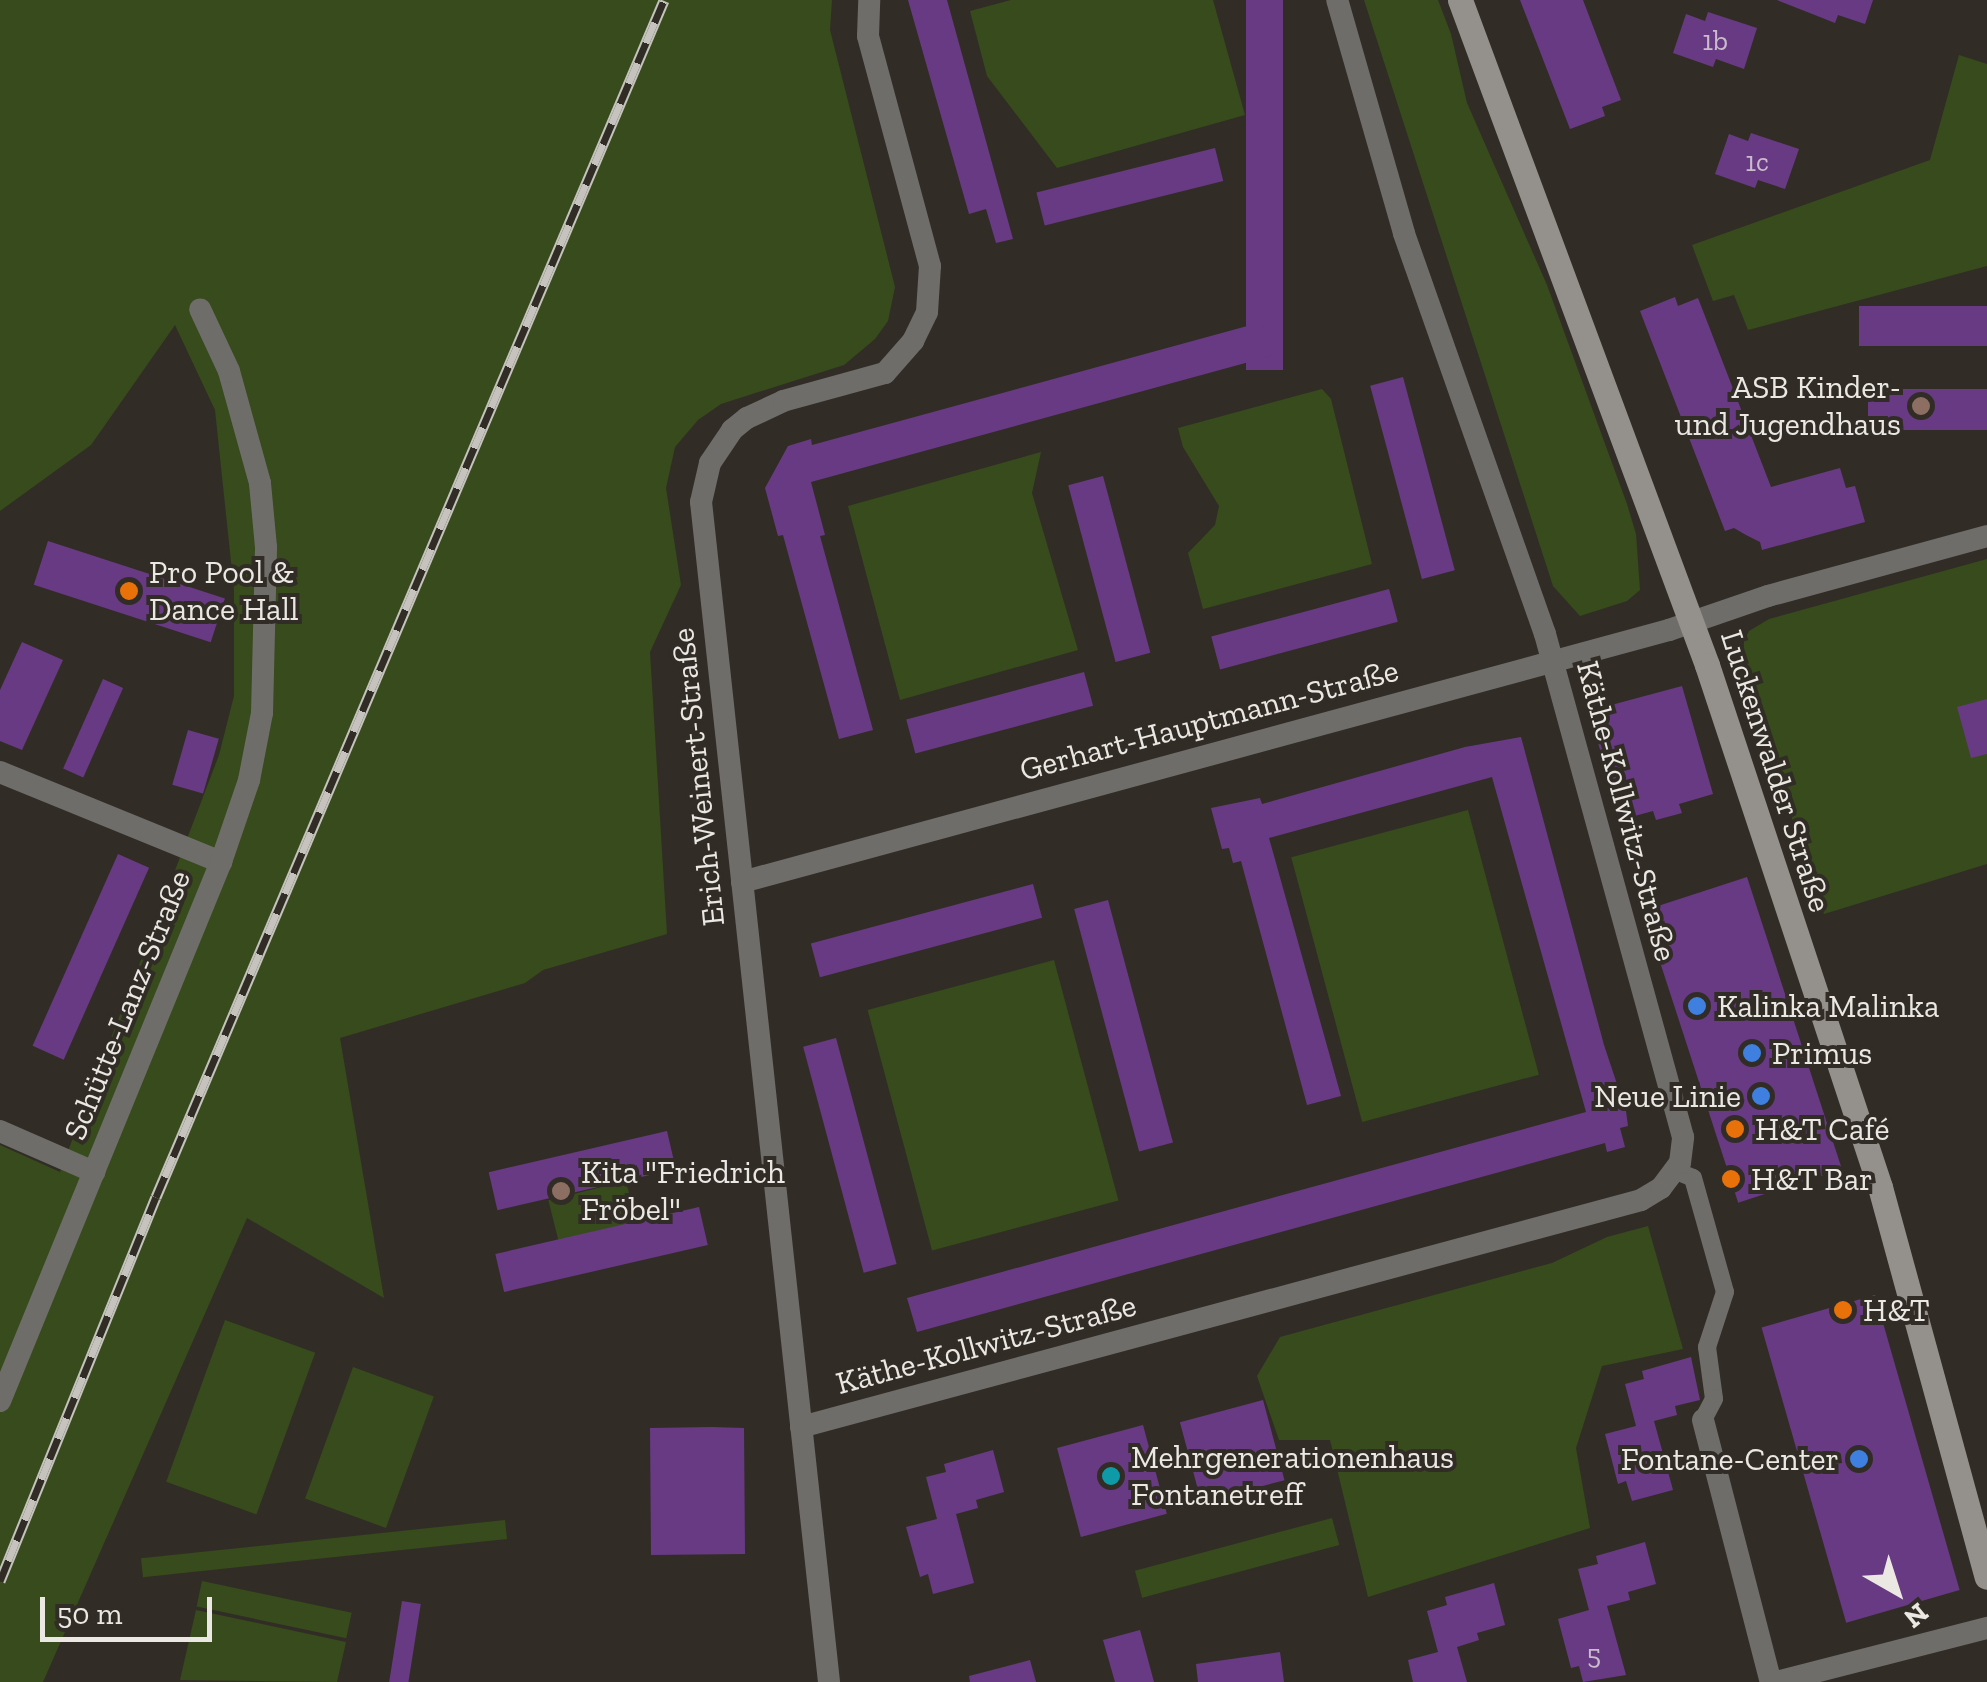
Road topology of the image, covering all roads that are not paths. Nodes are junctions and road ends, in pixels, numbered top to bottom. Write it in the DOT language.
graph roads {
  1 [pos="869,0"];
  2 [pos="1336,0"];
  3 [pos="1460,0"];
  4 [pos="200,308"];
  5 [pos="1987,536"];
  6 [pos="1693,623"];
  7 [pos="1552,662"];
  8 [pos="0,772"];
  9 [pos="221,862"];
  10 [pos="742,882"];
  11 [pos="0,1131"];
  12 [pos="1676,1171"];
  13 [pos="94,1172"];
  14 [pos="0,1400"];
  15 [pos="1703,1420"];
  16 [pos="802,1427"];
  17 [pos="1987,1576"];
  18 [pos="1987,1628"];
  19 [pos="829,1682"];
  20 [pos="1773,1682"];
  1 -- 10 [label="street, Erich-Weinert-Straße"];
  2 -- 7 [label="street, Käthe-Kollwitz-Straße"];
  3 -- 6 [label="main road, Luckenwalder Straße"];
  4 -- 9 [label="street, Schütte-Lanz-Straße"];
  5 -- 6 [label="street, Gerhart-Hauptmann-Straße"];
  6 -- 7 [label="street, Gerhart-Hauptmann-Straße"];
  6 -- 17 [label="main road, Luckenwalder Straße"];
  7 -- 10 [label="street, Gerhart-Hauptmann-Straße"];
  7 -- 12 [label="street, Käthe-Kollwitz-Straße"];
  8 -- 9 [label="street, Schütte-Lanz-Straße"];
  9 -- 13 [label="street, Schütte-Lanz-Straße"];
  10 -- 16 [label="street, Erich-Weinert-Straße"];
  11 -- 13 [label="street, Schütte-Lanz-Straße"];
  12 -- 15 [label="street"];
  12 -- 16 [label="street, Käthe-Kollwitz-Straße"];
  13 -- 14 [label="street, Schütte-Lanz-Straße"];
  15 -- 20 [label="street"];
  16 -- 19 [label="street, Erich-Weinert-Straße"];
  18 -- 20 [label="street"];
}
